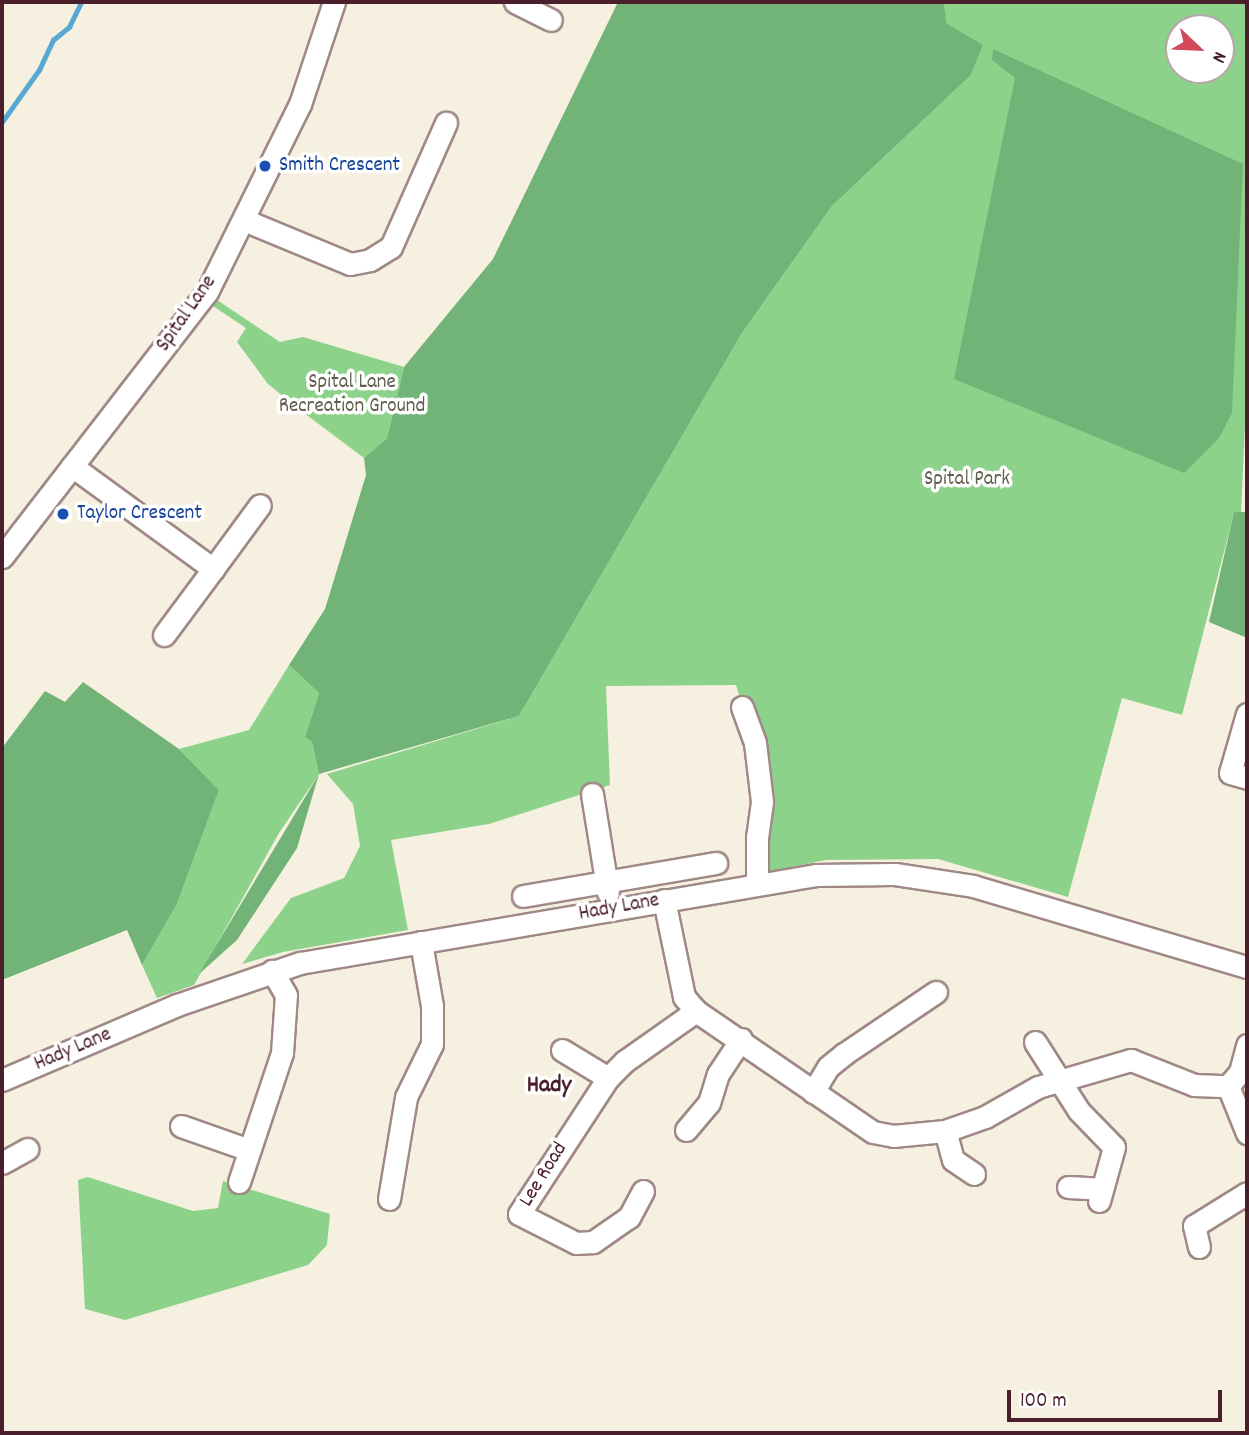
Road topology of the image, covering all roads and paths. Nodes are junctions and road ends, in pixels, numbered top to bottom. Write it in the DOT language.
graph roads {
  1 [pos="334,2"];
  2 [pos="446,123"];
  3 [pos="244,220"];
  4 [pos="72,466"];
  5 [pos="260,505"];
  6 [pos="2,557"];
  7 [pos="213,569"];
  8 [pos="164,635"];
  9 [pos="742,708"];
  10 [pos="1247,714"];
  11 [pos="1234,780"];
  12 [pos="592,794"];
  13 [pos="716,863"];
  14 [pos="603,881"];
  15 [pos="757,883"];
  16 [pos="523,896"];
  17 [pos="664,900"];
  18 [pos="613,909"];
  19 [pos="421,942"];
  20 [pos="1247,967"];
  21 [pos="272,971"];
  22 [pos="936,992"];
  23 [pos="696,1011"];
  24 [pos="741,1039"];
  25 [pos="1035,1042"];
  26 [pos="1247,1045"];
  27 [pos="562,1049"];
  28 [pos="608,1078"];
  29 [pos="2,1080"];
  30 [pos="1057,1081"];
  31 [pos="1228,1086"];
  32 [pos="813,1092"];
  33 [pos="181,1126"];
  34 [pos="686,1130"];
  35 [pos="945,1131"];
  36 [pos="1247,1133"];
  37 [pos="27,1149"];
  38 [pos="249,1150"];
  39 [pos="2,1163"];
  40 [pos="974,1174"];
  41 [pos="239,1182"];
  42 [pos="1068,1186"];
  43 [pos="643,1191"];
  44 [pos="1247,1193"];
  45 [pos="389,1199"];
  46 [pos="1199,1247"];
  1 -- 3 [label="street, Spital Lane"];
  2 -- 3 [label="street"];
  3 -- 4 [label="street, Spital Lane"];
  4 -- 6 [label="street, Spital Lane"];
  4 -- 7 [label="street"];
  5 -- 7 [label="street"];
  7 -- 8 [label="street"];
  9 -- 15 [label="street"];
  10 -- 11 [label="street"];
  12 -- 14 [label="street"];
  13 -- 14 [label="street"];
  14 -- 16 [label="street"];
  14 -- 18 [label="street"];
  15 -- 17 [label="street, Hady Lane"];
  15 -- 20 [label="street, Hady Lane"];
  17 -- 18 [label="street, Hady Lane"];
  17 -- 23 [label="street"];
  18 -- 19 [label="street, Hady Lane"];
  19 -- 21 [label="street, Hady Lane"];
  19 -- 45 [label="street"];
  21 -- 29 [label="street, Hady Lane"];
  21 -- 38 [label="street"];
  22 -- 32 [label="street"];
  23 -- 24 [label="street"];
  23 -- 28 [label="street, Lee Road"];
  24 -- 32 [label="street"];
  24 -- 34 [label="street"];
  25 -- 30 [label="street"];
  26 -- 31 [label="street"];
  27 -- 28 [label="street"];
  28 -- 43 [label="street, Lee Road"];
  30 -- 31 [label="street"];
  30 -- 35 [label="street"];
  30 -- 42 [label="street"];
  31 -- 36 [label="street"];
  32 -- 35 [label="street"];
  33 -- 38 [label="street"];
  35 -- 40 [label="street"];
  37 -- 39 [label="street"];
  38 -- 41 [label="street"];
  44 -- 46 [label="street"];
}
